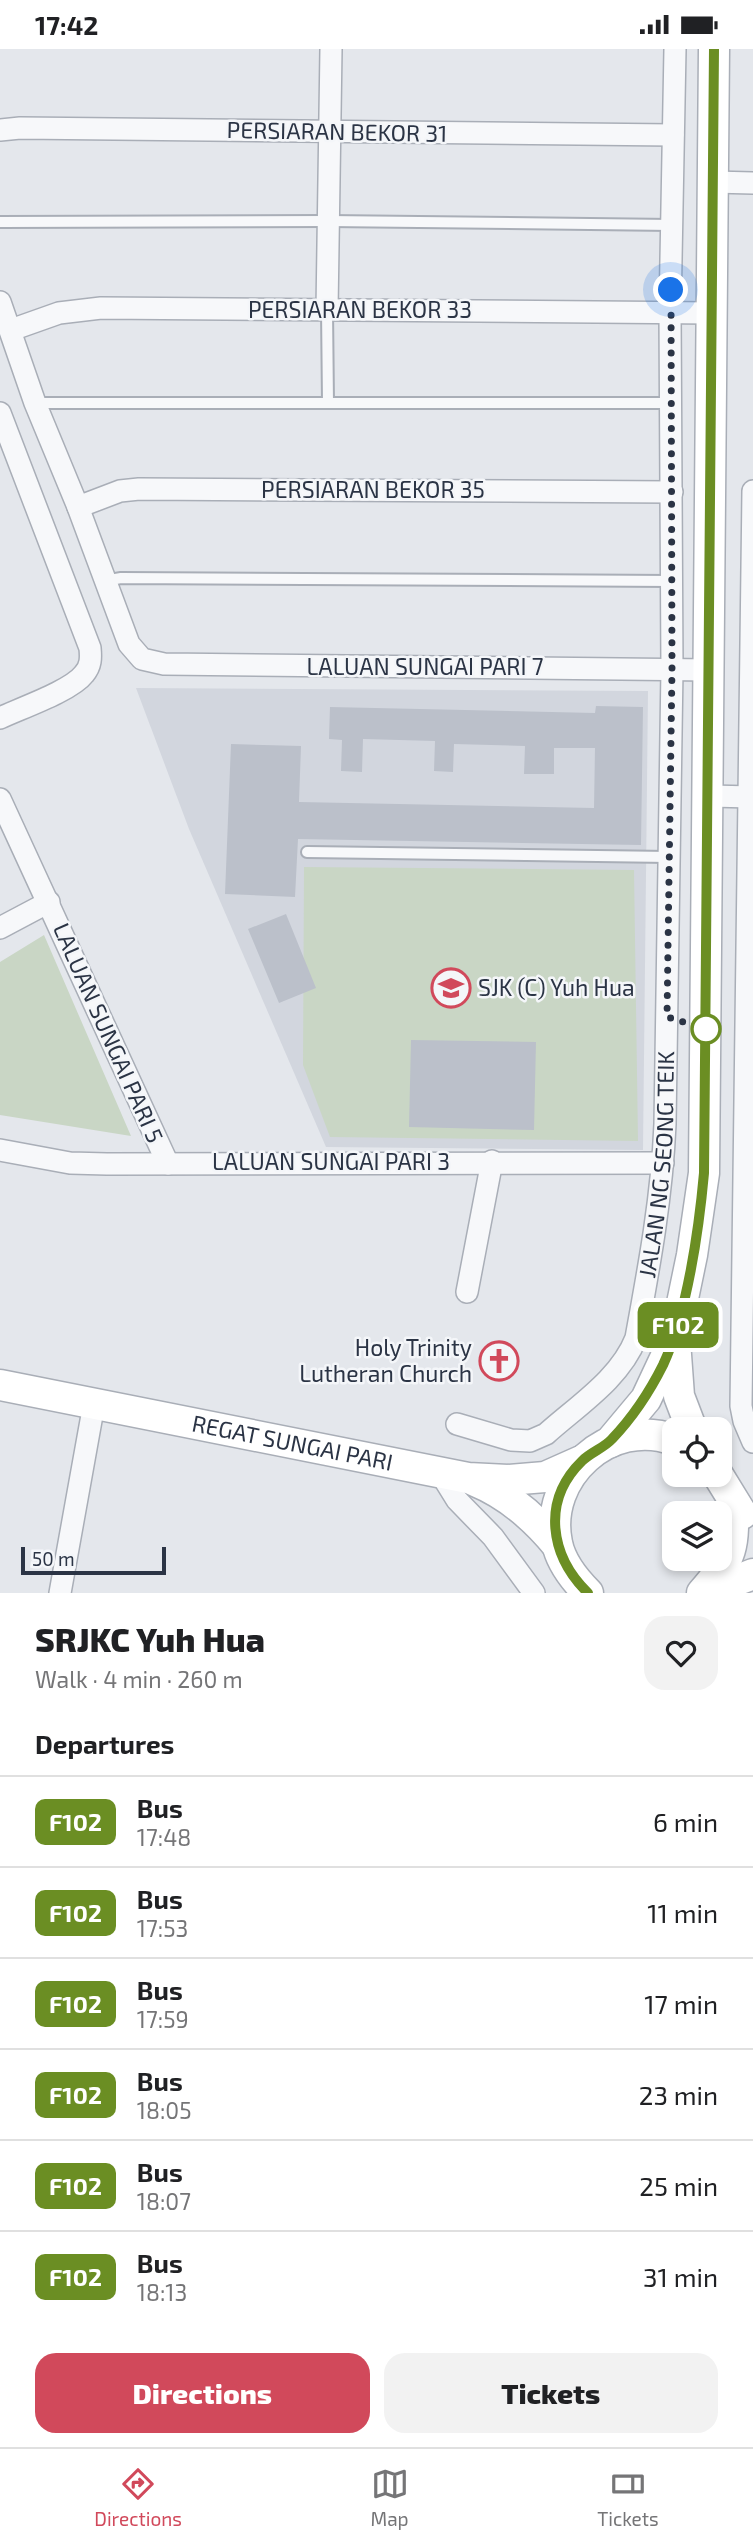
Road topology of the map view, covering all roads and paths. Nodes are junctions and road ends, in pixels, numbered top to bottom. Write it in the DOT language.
graph roads {
  1 [pos="331,49"];
  2 [pos="675,49"];
  3 [pos="714,49"];
  4 [pos="0,130"];
  5 [pos="330,132"];
  6 [pos="673,135"];
  7 [pos="713,182"];
  8 [pos="753,183"];
  9 [pos="328,221"];
  10 [pos="0,222"];
  11 [pos="672,225"];
  12 [pos="0,302"];
  13 [pos="327,310"];
  14 [pos="670,312"];
  15 [pos="712,313"];
  16 [pos="11,330"];
  17 [pos="35,403"];
  18 [pos="328,403"];
  19 [pos="672,403"];
  20 [pos="0,413"];
  21 [pos="753,491"];
  22 [pos="672,492"];
  23 [pos="78,507"];
  24 [pos="104,582"];
  25 [pos="672,582"];
  26 [pos="672,669"];
  27 [pos="710,670"];
  28 [pos="0,718"];
  29 [pos="709,796"];
  30 [pos="752,797"];
  31 [pos="0,799"];
  32 [pos="307,852"];
  33 [pos="669,857"];
  34 [pos="49,902"];
  35 [pos="0,928"];
  36 [pos="0,1150"];
  37 [pos="492,1161"];
  38 [pos="663,1163"];
  39 [pos="168,1164"];
  40 [pos="467,1292"];
  41 [pos="747,1336"];
  42 [pos="675,1337"];
  43 [pos="0,1385"];
  44 [pos="94,1404"];
  45 [pos="687,1417"];
  46 [pos="457,1424"];
  47 [pos="662,1437"];
  48 [pos="752,1439"];
  49 [pos="610,1442"];
  50 [pos="581,1461"];
  51 [pos="439,1472"];
  52 [pos="468,1478"];
  53 [pos="725,1488"];
  54 [pos="753,1528"];
  55 [pos="557,1545"];
  56 [pos="753,1574"];
  57 [pos="580,1588"];
  58 [pos="60,1593"];
  59 [pos="534,1593"];
  60 [pos="704,1593"];
  1 -- 5 [label="street"];
  2 -- 6 [label="street, JALAN NG SEONG TEIK"];
  3 -- 7 [label="main road, JALAN NG SEONG TEIK"];
  4 -- 5 [label="street, PERSIARAN BEKOR 31"];
  5 -- 6 [label="street, PERSIARAN BEKOR 31"];
  5 -- 9 [label="street"];
  6 -- 11 [label="street, JALAN NG SEONG TEIK"];
  7 -- 8 [label="street"];
  7 -- 15 [label="main road, JALAN NG SEONG TEIK"];
  9 -- 10 [label="lane"];
  9 -- 11 [label="lane"];
  9 -- 13 [label="street"];
  11 -- 14 [label="street, JALAN NG SEONG TEIK"];
  12 -- 16 [label="street"];
  13 -- 14 [label="street, PERSIARAN BEKOR 33"];
  13 -- 16 [label="street, PERSIARAN BEKOR 33"];
  13 -- 18 [label="lane"];
  14 -- 15 [label="street, PERSIARAN BEKOR 33"];
  14 -- 19 [label="street, JALAN NG SEONG TEIK"];
  15 -- 27 [label="main road, JALAN NG SEONG TEIK"];
  16 -- 17 [label="street"];
  17 -- 18 [label="lane"];
  17 -- 23 [label="street"];
  18 -- 19 [label="lane"];
  19 -- 22 [label="street, JALAN NG SEONG TEIK"];
  20 -- 28 [label="street"];
  21 -- 30 [label="street"];
  22 -- 23 [label="street, PERSIARAN BEKOR 35"];
  22 -- 25 [label="street, JALAN NG SEONG TEIK"];
  23 -- 24 [label="street"];
  24 -- 25 [label="lane"];
  24 -- 26 [label="street, LALUAN SUNGAI PARI 7"];
  25 -- 26 [label="street, JALAN NG SEONG TEIK"];
  26 -- 27 [label="street, LALUAN SUNGAI PARI 7"];
  26 -- 33 [label="street, JALAN NG SEONG TEIK"];
  27 -- 29 [label="main road, JALAN NG SEONG TEIK"];
  29 -- 30 [label="street"];
  29 -- 42 [label="main road, JALAN NG SEONG TEIK"];
  30 -- 41 [label="street"];
  31 -- 34 [label="street, LALUAN SUNGAI PARI 5"];
  32 -- 33 [label="lane"];
  33 -- 38 [label="street, JALAN NG SEONG TEIK"];
  34 -- 35 [label="street, LALUAN SUNGAI PARI 5"];
  34 -- 39 [label="street, LALUAN SUNGAI PARI 5"];
  36 -- 39 [label="street, LALUAN SUNGAI PARI 3"];
  37 -- 38 [label="street, LALUAN SUNGAI PARI 3"];
  37 -- 39 [label="street, LALUAN SUNGAI PARI 3"];
  37 -- 40 [label="street"];
  38 -- 46 [label="street, JALAN NG SEONG TEIK"];
  41 -- 48 [label="street"];
  42 -- 45 [label="main road"];
  42 -- 49 [label="main road"];
  43 -- 44 [label="main road, REGAT SUNGAI PARI"];
  44 -- 51 [label="main road, REGAT SUNGAI PARI"];
  44 -- 58 [label="street"];
  47 -- 49 [label="main road"];
  49 -- 50 [label="main road"];
  50 -- 52 [label="main road, REGAT SUNGAI PARI"];
  50 -- 55 [label="main road"];
  51 -- 52 [label="main road, REGAT SUNGAI PARI"];
  51 -- 59 [label="street"];
  52 -- 55 [label="main road"];
  53 -- 54 [label="main road"];
  53 -- 60 [label="main road"];
  55 -- 57 [label="main road"];
  56 -- 60 [label="main road"];
}
